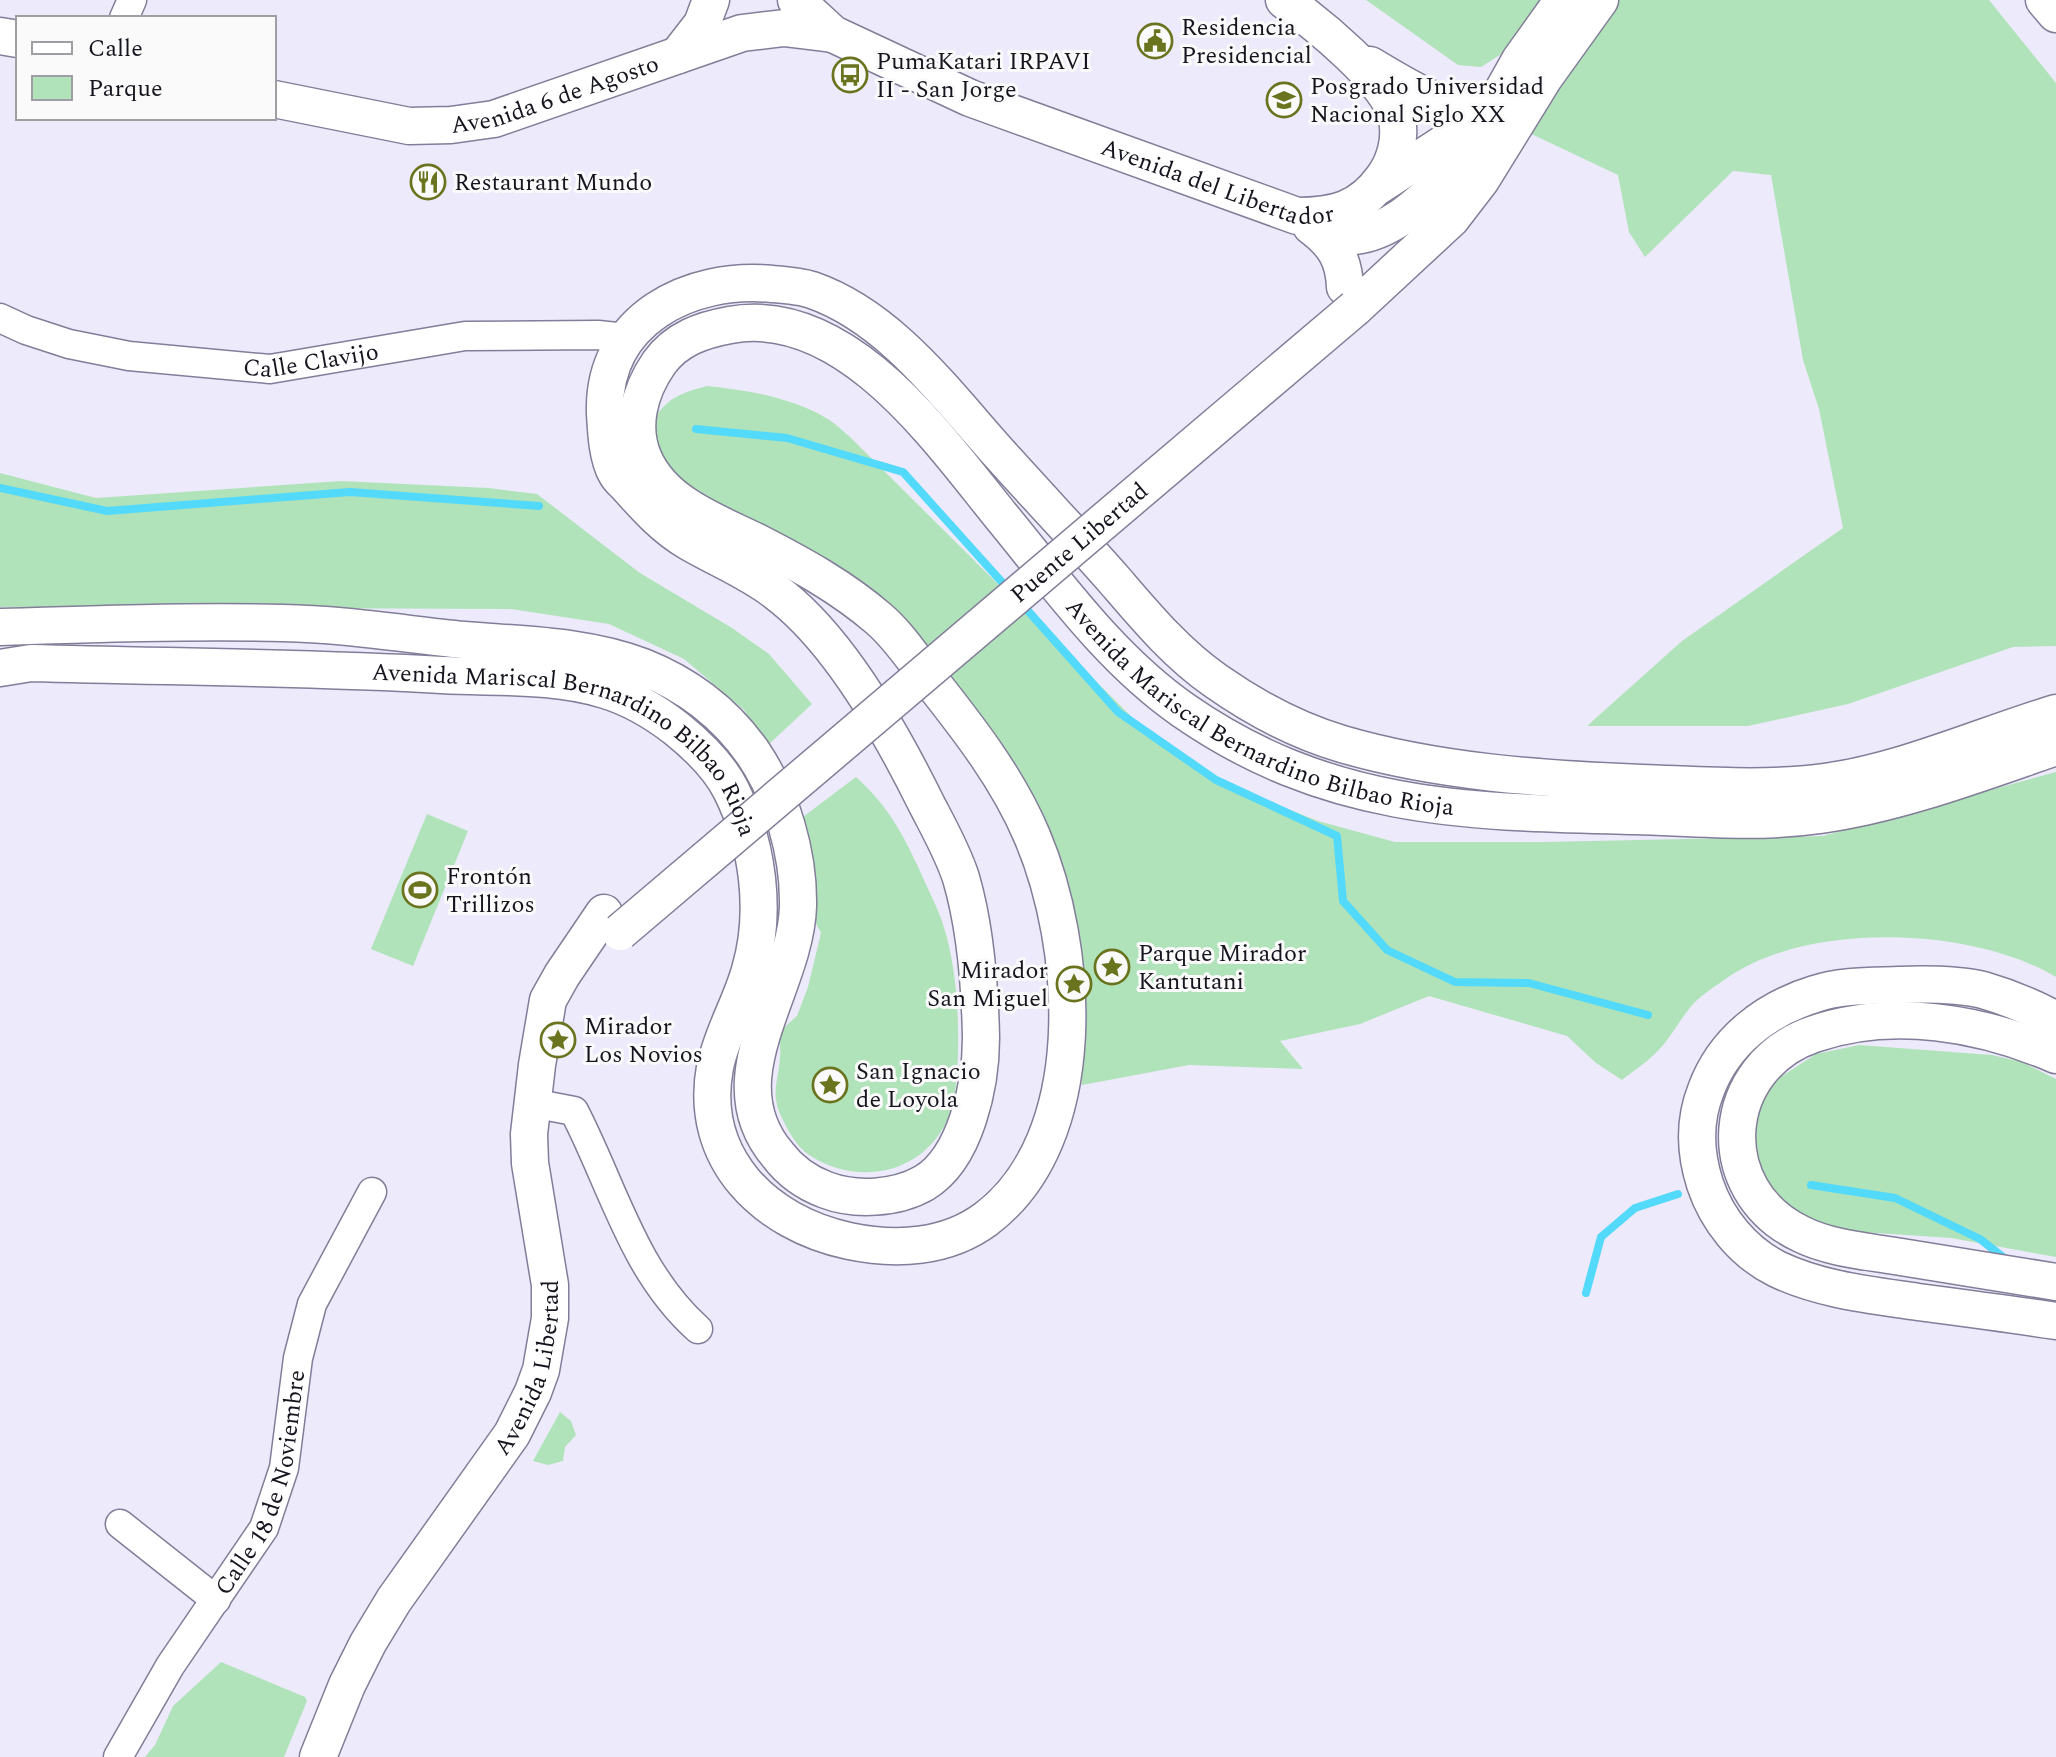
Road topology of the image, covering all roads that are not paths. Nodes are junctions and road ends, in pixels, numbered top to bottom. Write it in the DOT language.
graph roads {
  1 [pos="711,0"];
  2 [pos="738,0"];
  3 [pos="796,0"];
  4 [pos="1284,0"];
  5 [pos="1563,0"];
  6 [pos="1600,0"];
  7 [pos="2044,0"];
  8 [pos="2056,14"];
  9 [pos="833,34"];
  10 [pos="685,46"];
  11 [pos="1344,49"];
  12 [pos="1532,69"];
  13 [pos="276,99"];
  14 [pos="1500,122"];
  15 [pos="1460,167"];
  16 [pos="1377,187"];
  17 [pos="1310,225"];
  18 [pos="1347,295"];
  19 [pos="0,318"];
  20 [pos="626,338"];
  21 [pos="660,361"];
  22 [pos="0,627"];
  23 [pos="0,668"];
  24 [pos="2056,713"];
  25 [pos="2056,747"];
  26 [pos="604,928"];
  27 [pos="2056,1020"];
  28 [pos="2056,1055"];
  29 [pos="532,1103"];
  30 [pos="372,1192"];
  31 [pos="2054,1282"];
  32 [pos="2056,1321"];
  33 [pos="698,1329"];
  34 [pos="120,1524"];
  35 [pos="216,1600"];
  36 [pos="118,1757"];
  37 [pos="318,1757"];
  1 -- 10 [label="main road"];
  2 -- 10 [label="main road"];
  3 -- 9 [label="main road"];
  4 -- 11 [label="main road, Avenida del Libertador"];
  5 -- 12 [label="main road"];
  6 -- 12 [label="main road"];
  7 -- 8 [label="main road"];
  9 -- 10 [label="main road, Avenida 6 de Agosto"];
  9 -- 17 [label="main road, Avenida del Libertador"];
  10 -- 13 [label="main road, Avenida 6 de Agosto"];
  11 -- 14 [label="main road"];
  11 -- 16 [label="main road, Avenida del Libertador"];
  12 -- 14 [label="main road"];
  14 -- 15 [label="main road"];
  14 -- 16 [label="main road"];
  14 -- 18 [label="main road, Puente Libertad"];
  15 -- 17 [label="main road"];
  15 -- 18 [label="main road, Puente Libertad"];
  16 -- 17 [label="main road, Avenida del Libertador"];
  17 -- 18 [label="main road"];
  18 -- 26 [label="main road, Puente Libertad"];
  19 -- 20 [label="street, Calle Clavijo"];
  20 -- 21 [label="main road"];
  20 -- 22 [label="main road, Avenida Mariscal Bernardino Bilbao Rioja"];
  20 -- 24 [label="main road, Avenida Mariscal Bernardino Bilbao Rioja"];
  21 -- 23 [label="main road, Avenida Mariscal Bernardino Bilbao Rioja"];
  21 -- 25 [label="main road, Avenida Mariscal Bernardino Bilbao Rioja"];
  26 -- 29 [label="main road, Avenida Libertad"];
  27 -- 32 [label="main road"];
  28 -- 31 [label="main road"];
  29 -- 33 [label="street"];
  29 -- 37 [label="main road, Avenida Libertad"];
  30 -- 35 [label="street, Calle 18 de Noviembre"];
  34 -- 35 [label="street"];
  35 -- 36 [label="street, Calle 18 de Noviembre"];
}
